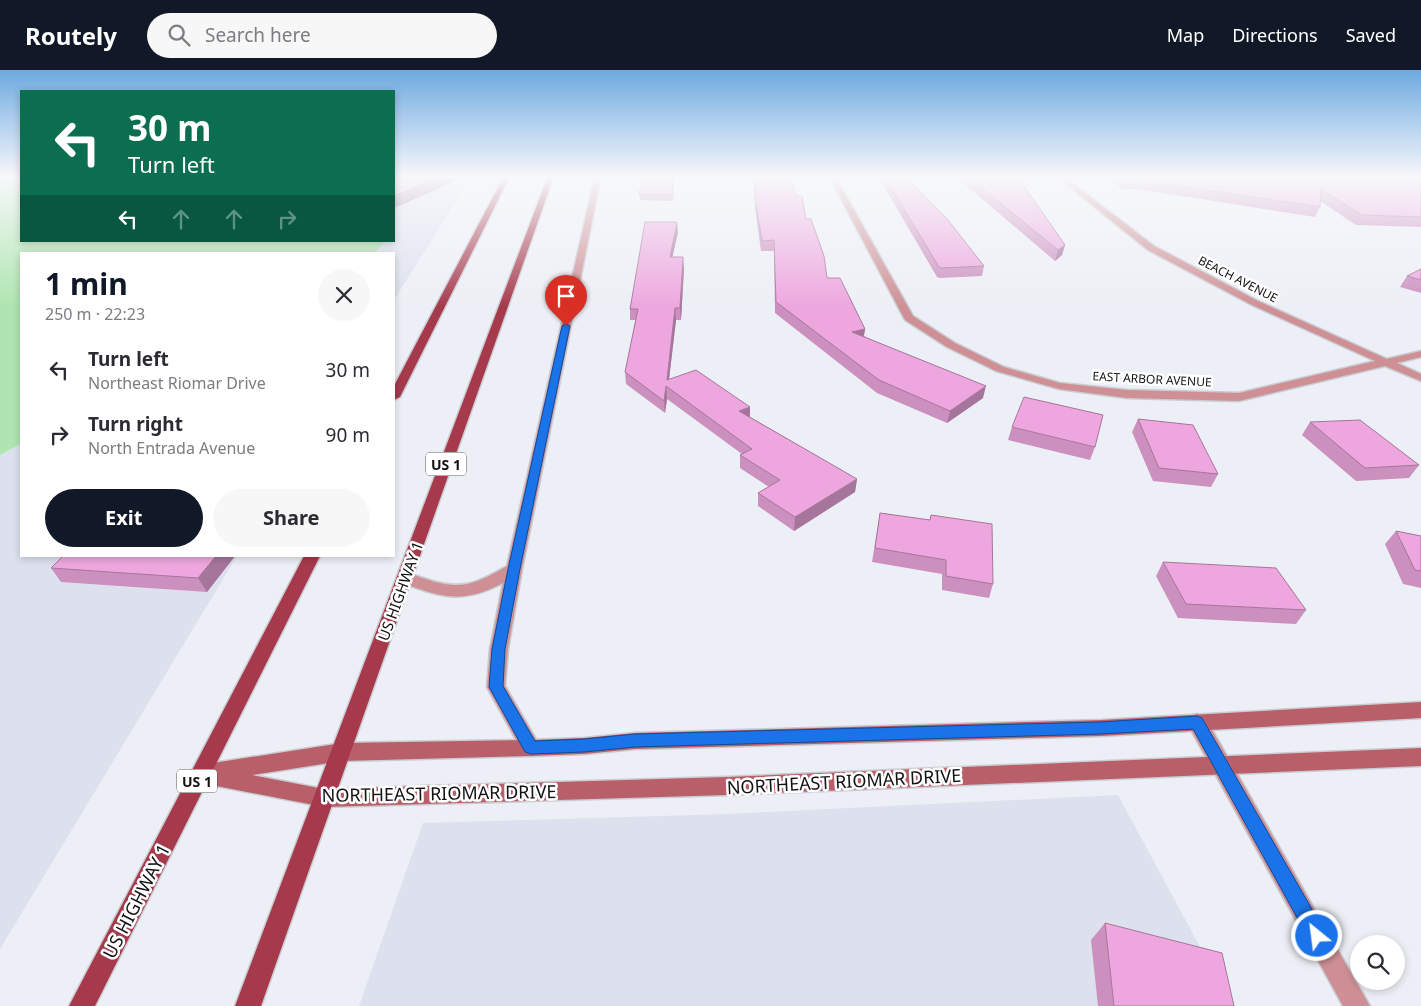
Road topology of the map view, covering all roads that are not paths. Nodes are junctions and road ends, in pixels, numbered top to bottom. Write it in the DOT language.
graph roads {
  1 [pos="485,220"];
  2 [pos="535,220"];
  3 [pos="589,220"];
  4 [pos="856,220"];
  5 [pos="1115,220"];
  6 [pos="1421,354"];
  7 [pos="1386,362"];
  8 [pos="1421,378"];
  9 [pos="395,395"];
  10 [pos="311,557"];
  11 [pos="514,569"];
  12 [pos="405,578"];
  13 [pos="1421,710"];
  14 [pos="1197,722"];
  15 [pos="531,748"];
  16 [pos="342,752"];
  17 [pos="1421,757"];
  18 [pos="1221,764"];
  19 [pos="201,774"];
  20 [pos="324,798"];
  21 [pos="82,1006"];
  22 [pos="248,1006"];
  23 [pos="1357,1006"];
  1 -- 9 [label="main road"];
  2 -- 12 [label="main road, US HIGHWAY 1 / US 1"];
  3 -- 11 [label="street"];
  4 -- 7 [label="street, EAST ARBOR AVENUE"];
  5 -- 7 [label="street, BEACH AVENUE"];
  6 -- 7 [label="street, EAST ARBOR AVENUE"];
  7 -- 8 [label="street, BEACH AVENUE"];
  10 -- 19 [label="main road, US HIGHWAY 1 / US 1"];
  11 -- 12 [label="street"];
  11 -- 15 [label="street"];
  12 -- 16 [label="main road, US HIGHWAY 1 / US 1"];
  13 -- 14 [label="street"];
  14 -- 15 [label="street"];
  14 -- 18 [label="street"];
  15 -- 16 [label="street"];
  16 -- 19 [label="street"];
  16 -- 20 [label="main road, US HIGHWAY 1 / US 1"];
  17 -- 18 [label="street, NORTHEAST RIOMAR DRIVE"];
  18 -- 20 [label="street, NORTHEAST RIOMAR DRIVE"];
  18 -- 23 [label="street"];
  19 -- 20 [label="street, NORTHEAST RIOMAR DRIVE"];
  19 -- 21 [label="main road, US HIGHWAY 1 / US 1"];
  20 -- 22 [label="main road, US HIGHWAY 1 / US 1"];
}
